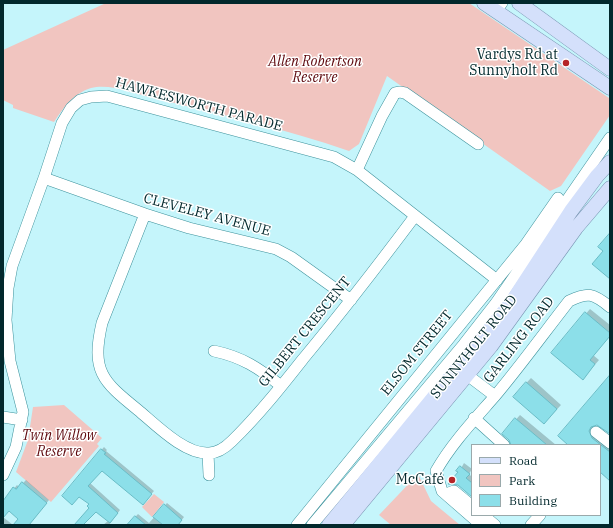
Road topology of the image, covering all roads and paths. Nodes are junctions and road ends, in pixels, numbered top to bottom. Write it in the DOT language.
graph roads {
  1 [pos="520,3"];
  2 [pos="494,6"];
  3 [pos="610,69"];
  4 [pos="610,88"];
  5 [pos="610,138"];
  6 [pos="478,144"];
  7 [pos="610,162"];
  8 [pos="357,170"];
  9 [pos="44,178"];
  10 [pos="610,188"];
  11 [pos="558,198"];
  12 [pos="145,214"];
  13 [pos="416,216"];
  14 [pos="497,280"];
  15 [pos="351,300"];
  16 [pos="610,307"];
  17 [pos="214,351"];
  18 [pos="463,372"];
  19 [pos="281,386"];
  20 [pos="494,396"];
  21 [pos="3,417"];
  22 [pos="474,418"];
  23 [pos="22,420"];
  24 [pos="596,432"];
  25 [pos="610,443"];
  26 [pos="503,444"];
  27 [pos="208,454"];
  28 [pos="3,475"];
  29 [pos="209,475"];
  30 [pos="446,494"];
  31 [pos="471,505"];
  32 [pos="482,516"];
  33 [pos="483,516"];
  34 [pos="297,525"];
  35 [pos="312,525"];
  36 [pos="329,525"];
  37 [pos="343,525"];
  38 [pos="481,525"];
  39 [pos="489,525"];
  40 [pos="495,525"];
  1 -- 3 [label="main road"];
  2 -- 4 [label="main road"];
  5 -- 35 [label="street"];
  6 -- 8 [label="street"];
  7 -- 18 [label="main road, SUNNYHOLT ROAD"];
  8 -- 9 [label="street, HAWKESWORTH PARADE"];
  8 -- 13 [label="street, HAWKESWORTH PARADE"];
  9 -- 12 [label="street, CLEVELEY AVENUE"];
  9 -- 23 [label="street, HAWKESWORTH PARADE"];
  10 -- 18 [label="main road, SUNNYHOLT ROAD"];
  11 -- 14 [label="street, ELSOM STREET"];
  12 -- 15 [label="street, CLEVELEY AVENUE"];
  12 -- 27 [label="street"];
  13 -- 14 [label="street, HAWKESWORTH PARADE"];
  13 -- 15 [label="street, GILBERT CRESCENT"];
  14 -- 34 [label="street, ELSOM STREET"];
  15 -- 19 [label="street, GILBERT CRESCENT"];
  16 -- 20 [label="street, GARLING ROAD"];
  17 -- 19 [label="street"];
  18 -- 20 [label="street, GARLING ROAD"];
  18 -- 36 [label="main road, SUNNYHOLT ROAD"];
  18 -- 37 [label="main road, SUNNYHOLT ROAD"];
  19 -- 27 [label="street, GILBERT CRESCENT"];
  20 -- 22 [label="street, GARLING ROAD"];
  21 -- 23 [label="street"];
  22 -- 26 [label="street"];
  22 -- 30 [label="street, GARLING ROAD"];
  23 -- 28 [label="street, HAWKESWORTH PARADE"];
  24 -- 25 [label="street"];
  27 -- 29 [label="street"];
  30 -- 31 [label="street"];
  30 -- 38 [label="street"];
  32 -- 39 [label="street"];
  33 -- 40 [label="street"];
}
